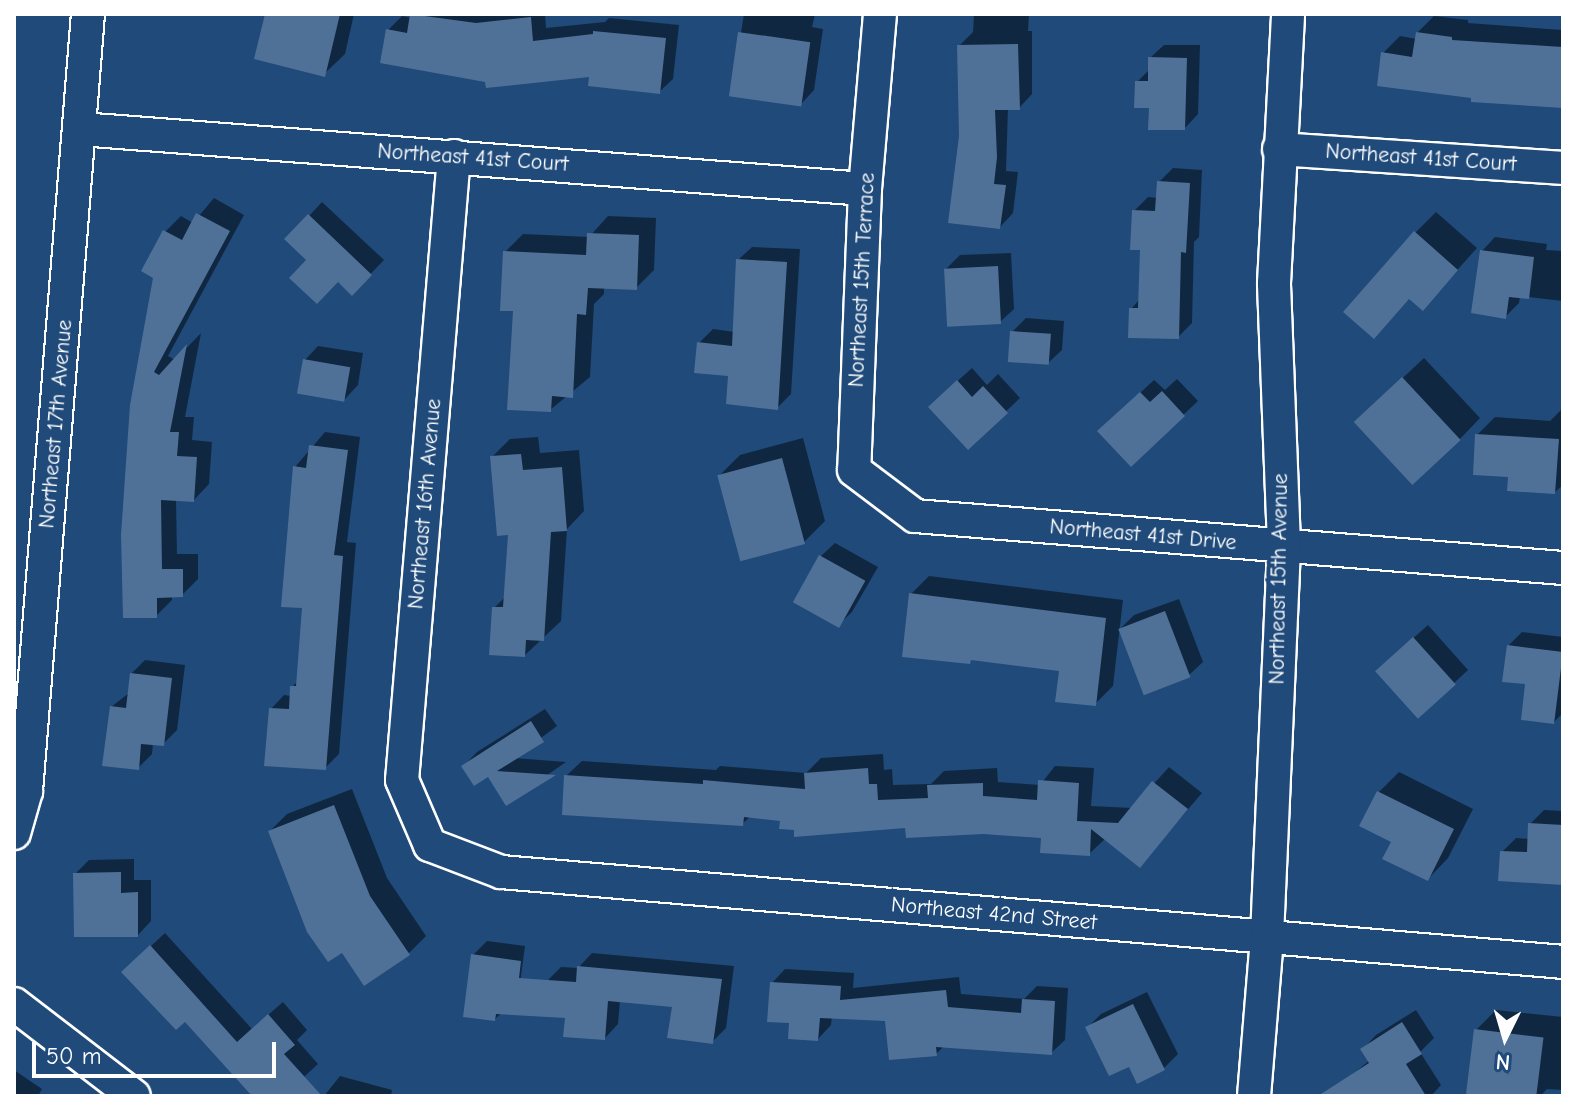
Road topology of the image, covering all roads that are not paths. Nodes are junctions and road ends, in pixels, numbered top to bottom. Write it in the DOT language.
graph roads {
  1 [pos="88,14"];
  2 [pos="880,14"];
  3 [pos="1288,14"];
  4 [pos="80,129"];
  5 [pos="1279,149"];
  6 [pos="454,156"];
  7 [pos="1563,168"];
  8 [pos="865,189"];
  9 [pos="915,516"];
  10 [pos="1284,545"];
  11 [pos="1563,568"];
  12 [pos="14,833"];
  13 [pos="430,845"];
  14 [pos="1267,937"];
  15 [pos="1563,962"];
  16 [pos="14,1004"];
  17 [pos="134,1096"];
  18 [pos="1254,1096"];
  1 -- 4 [label="street, Northeast 17th Avenue"];
  2 -- 8 [label="street, Northeast 15th Terrace"];
  3 -- 5 [label="street, Northeast 15th Avenue"];
  4 -- 6 [label="street, Northeast 41st Court"];
  4 -- 12 [label="street, Northeast 17th Avenue"];
  5 -- 7 [label="street, Northeast 41st Court"];
  5 -- 10 [label="street, Northeast 15th Avenue"];
  6 -- 8 [label="street, Northeast 41st Court"];
  6 -- 13 [label="street, Northeast 16th Avenue"];
  8 -- 9 [label="street, Northeast 15th Terrace"];
  9 -- 10 [label="street, Northeast 41st Drive"];
  10 -- 11 [label="street, Northeast 41st Drive"];
  10 -- 14 [label="street, Northeast 15th Avenue"];
  13 -- 14 [label="street, Northeast 42nd Street"];
  14 -- 15 [label="street, Northeast 42nd Street"];
  14 -- 18 [label="street, Northeast 15th Avenue"];
  16 -- 17 [label="street"];
}
